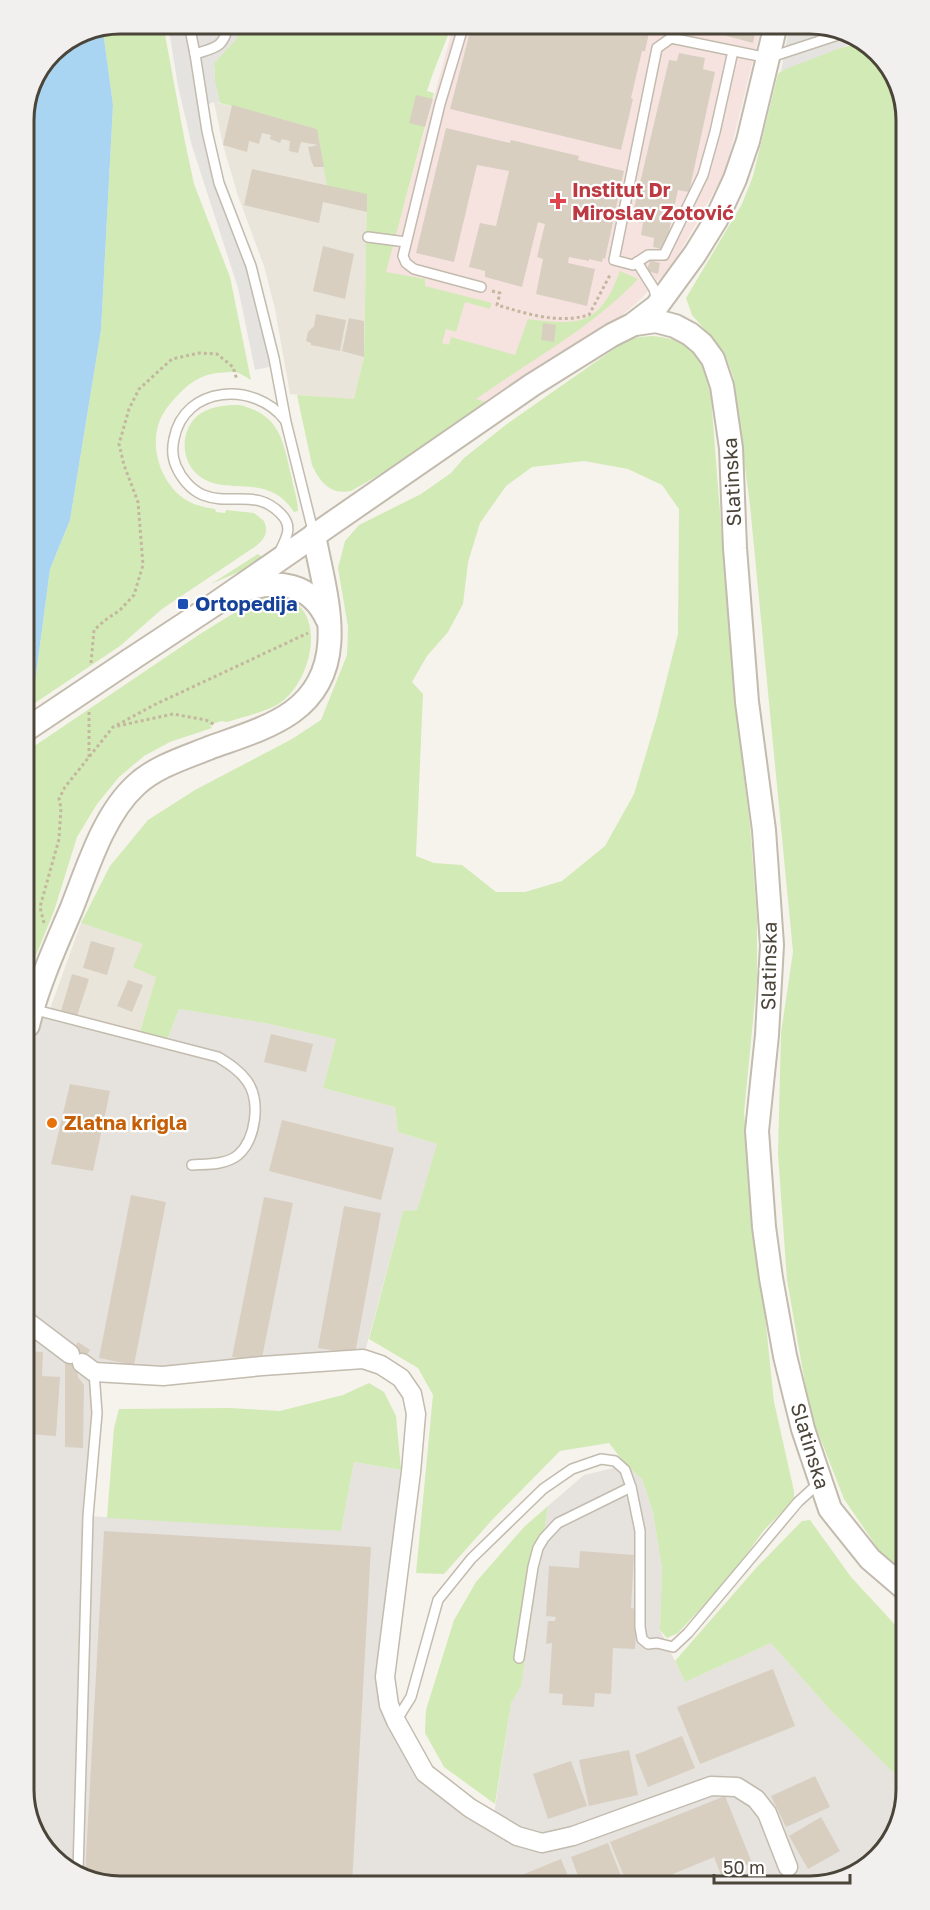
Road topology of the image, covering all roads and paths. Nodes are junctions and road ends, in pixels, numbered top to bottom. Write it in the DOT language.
graph roads {
  1 [pos="191,34"];
  2 [pos="226,34"];
  3 [pos="461,34"];
  4 [pos="773,35"];
  5 [pos="831,37"];
  6 [pos="733,51"];
  7 [pos="195,54"];
  8 [pos="768,58"];
  9 [pos="368,237"];
  10 [pos="405,242"];
  11 [pos="617,260"];
  12 [pos="637,262"];
  13 [pos="481,287"];
  14 [pos="657,306"];
  15 [pos="635,324"];
  16 [pos="675,326"];
  17 [pos="237,380"];
  18 [pos="286,422"];
  19 [pos="314,535"];
  20 [pos="258,574"];
  21 [pos="215,604"];
  22 [pos="322,628"];
  23 [pos="90,670"];
  24 [pos="89,705"];
  25 [pos="35,724"];
  26 [pos="113,727"];
  27 [pos="221,728"];
  28 [pos="89,757"];
  29 [pos="45,926"];
  30 [pos="34,1006"];
  31 [pos="34,1018"];
  32 [pos="192,1165"];
  33 [pos="34,1327"];
  34 [pos="82,1363"];
  35 [pos="820,1482"];
  36 [pos="632,1487"];
  37 [pos="896,1581"];
  38 [pos="519,1658"];
  39 [pos="396,1721"];
  40 [pos="78,1864"];
  41 [pos="788,1867"];
  1 -- 7 [label="lane"];
  2 -- 7 [label="lane"];
  3 -- 10 [label="lane"];
  4 -- 8 [label="street"];
  5 -- 8 [label="lane"];
  6 -- 8 [label="lane"];
  6 -- 11 [label="lane"];
  6 -- 12 [label="lane"];
  7 -- 18 [label="lane"];
  8 -- 14 [label="street"];
  9 -- 10 [label="lane"];
  10 -- 13 [label="lane"];
  11 -- 12 [label="lane"];
  11 -- 13 [label="path"];
  12 -- 14 [label="lane"];
  14 -- 15 [label="street"];
  14 -- 16 [label="street, Slatinska"];
  15 -- 16 [label="street, Slatinska"];
  15 -- 19 [label="street"];
  16 -- 35 [label="street, Slatinska"];
  17 -- 23 [label="path"];
  18 -- 19 [label="lane"];
  18 -- 20 [label="lane"];
  19 -- 20 [label="street"];
  19 -- 22 [label="street"];
  20 -- 21 [label="street"];
  21 -- 22 [label="street"];
  21 -- 25 [label="street, bridge"];
  22 -- 26 [label="path"];
  22 -- 30 [label="street"];
  24 -- 28 [label="path"];
  26 -- 27 [label="path"];
  26 -- 28 [label="path"];
  28 -- 29 [label="path"];
  31 -- 32 [label="lane"];
  33 -- 34 [label="street"];
  34 -- 39 [label="street"];
  34 -- 40 [label="lane"];
  35 -- 36 [label="lane"];
  35 -- 37 [label="street, Slatinska"];
  36 -- 38 [label="lane"];
  36 -- 39 [label="lane"];
  39 -- 41 [label="street"];
}
